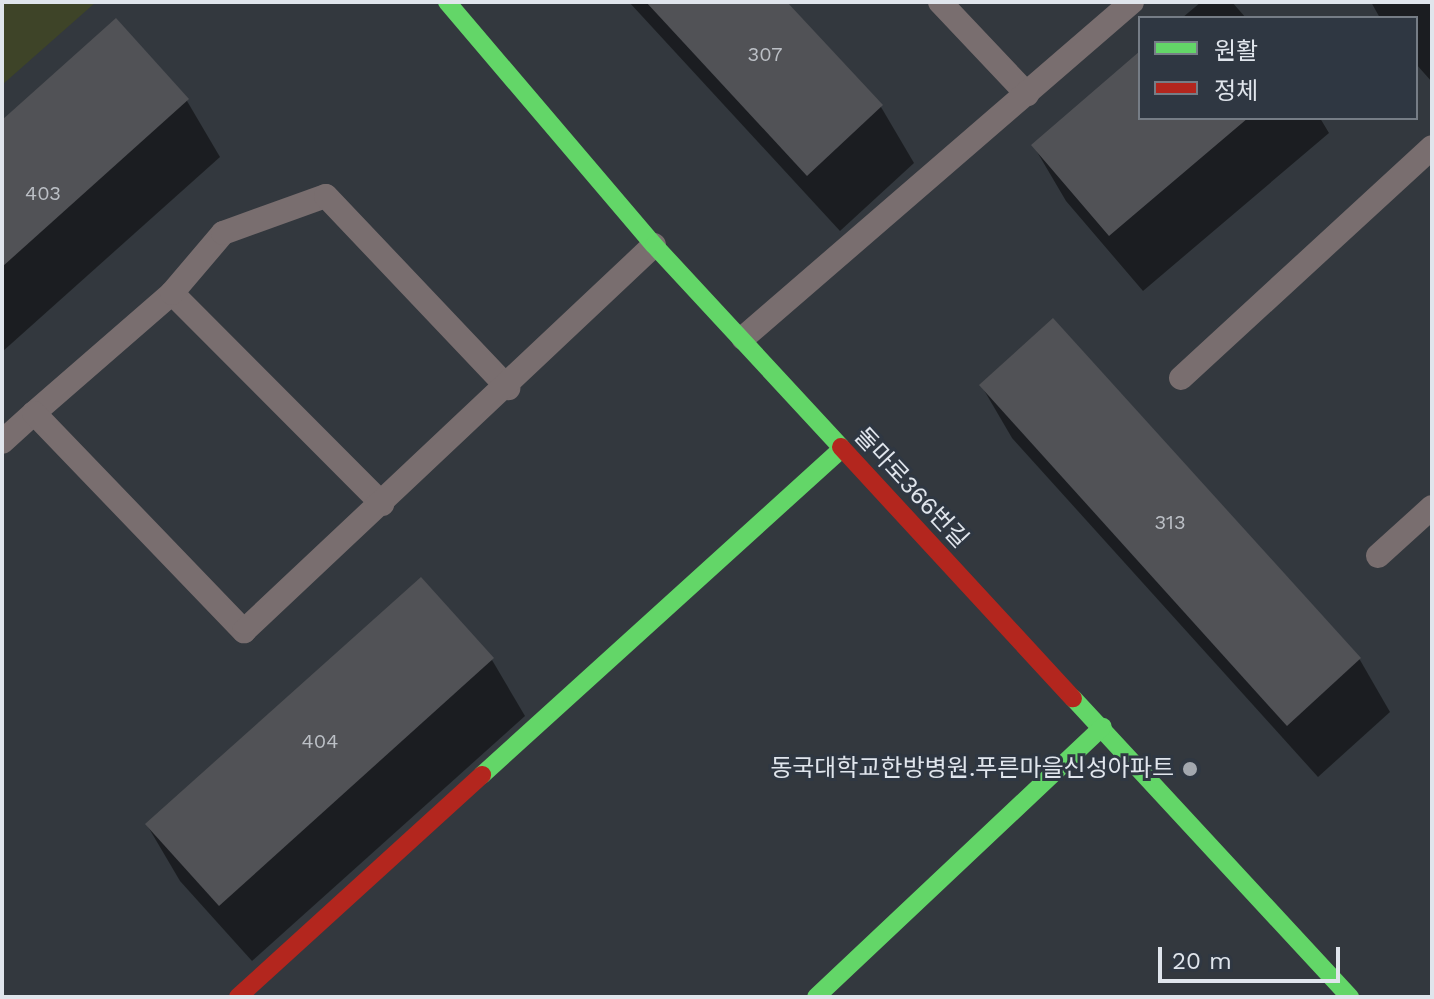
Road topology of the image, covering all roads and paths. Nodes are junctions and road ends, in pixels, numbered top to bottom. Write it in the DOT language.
graph roads {
  1 [pos="447,2"];
  2 [pos="940,2"];
  3 [pos="1132,2"];
  4 [pos="1027,94"];
  5 [pos="1432,147"];
  6 [pos="654,245"];
  7 [pos="172,293"];
  8 [pos="743,338"];
  9 [pos="1181,378"];
  10 [pos="508,388"];
  11 [pos="34,413"];
  12 [pos="2,442"];
  13 [pos="841,449"];
  14 [pos="382,504"];
  15 [pos="1432,507"];
  16 [pos="1378,556"];
  17 [pos="1103,727"];
  18 [pos="238,997"];
  19 [pos="816,997"];
  20 [pos="1350,997"];
  1 -- 6 [label="street, 돌마로366번길"];
  2 -- 4 [label="lane"];
  3 -- 4 [label="lane"];
  4 -- 8 [label="lane"];
  5 -- 9 [label="lane"];
  6 -- 8 [label="street, 돌마로366번길"];
  6 -- 10 [label="lane"];
  7 -- 10 [label="lane"];
  7 -- 11 [label="lane"];
  7 -- 14 [label="lane"];
  8 -- 13 [label="street, 돌마로366번길"];
  10 -- 14 [label="lane"];
  11 -- 12 [label="lane"];
  11 -- 14 [label="lane"];
  13 -- 17 [label="street, 돌마로366번길"];
  13 -- 18 [label="street"];
  15 -- 16 [label="lane"];
  17 -- 19 [label="street"];
  17 -- 20 [label="street, 돌마로366번길"];
}
